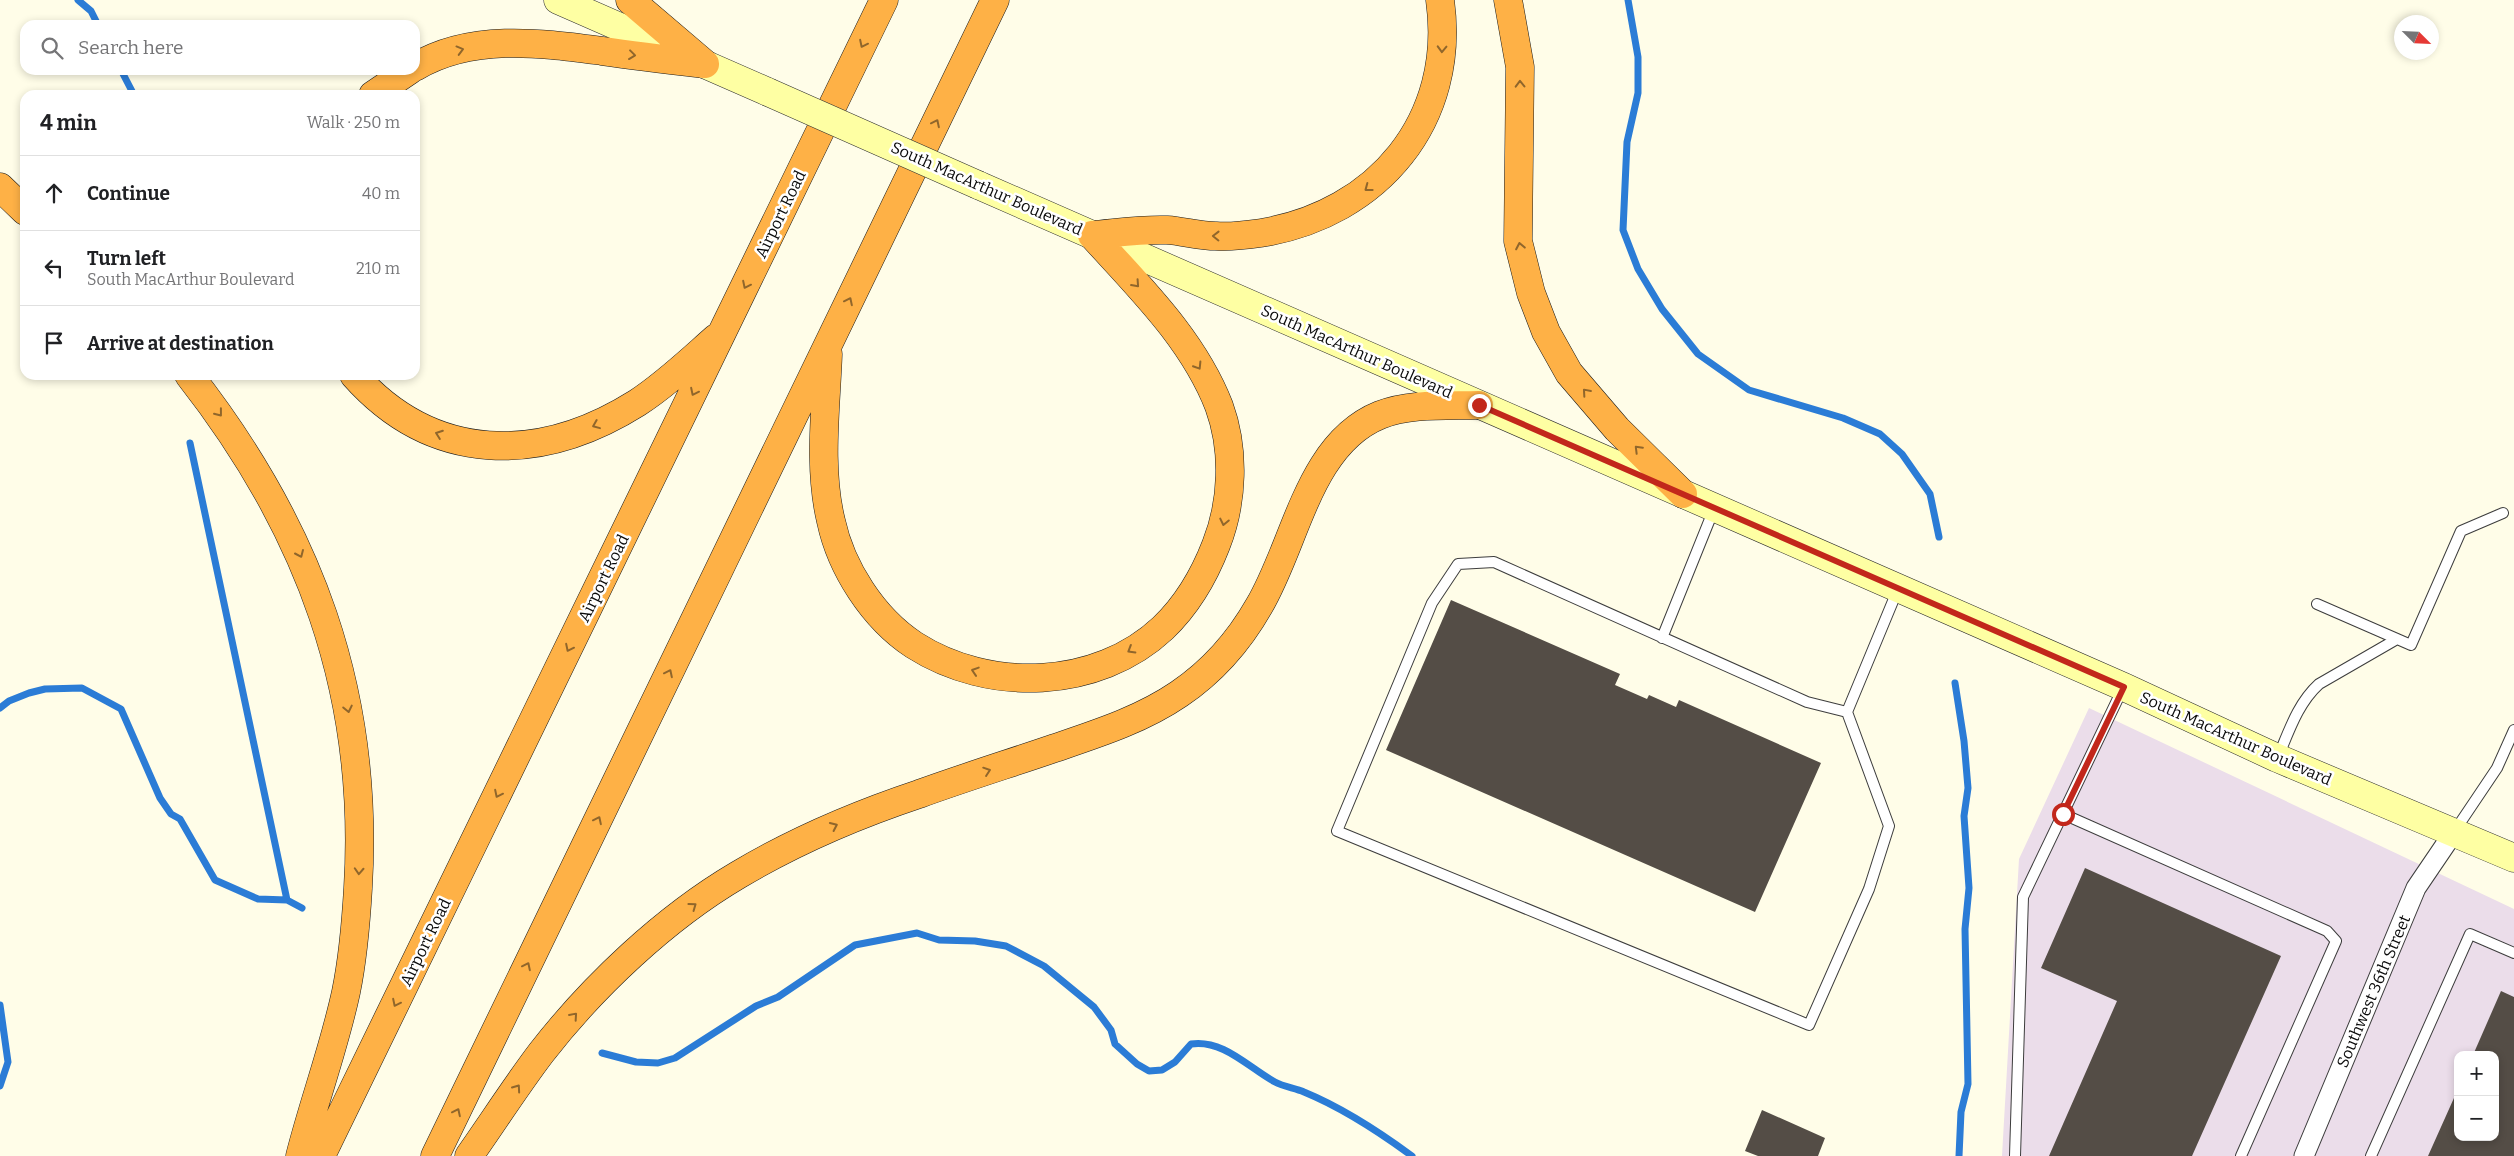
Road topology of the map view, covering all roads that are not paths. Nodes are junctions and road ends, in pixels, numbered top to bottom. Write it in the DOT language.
graph roads {
  1 [pos="558,0"];
  2 [pos="630,0"];
  3 [pos="884,0"];
  4 [pos="995,0"];
  5 [pos="1440,0"];
  6 [pos="1508,0"];
  7 [pos="705,64"];
  8 [pos="420,65"];
  9 [pos="403,75"];
  10 [pos="380,90"];
  11 [pos="0,188"];
  12 [pos="20,206"];
  13 [pos="1092,235"];
  14 [pos="723,333"];
  15 [pos="828,345"];
  16 [pos="193,380"];
  17 [pos="358,380"];
  18 [pos="1479,405"];
  19 [pos="1683,494"];
  20 [pos="1714,507"];
  21 [pos="2503,513"];
  22 [pos="1899,588"];
  23 [pos="2318,604"];
  24 [pos="1662,638"];
  25 [pos="2397,639"];
  26 [pos="2124,687"];
  27 [pos="1847,712"];
  28 [pos="2514,730"];
  29 [pos="2277,758"];
  30 [pos="2063,814"];
  31 [pos="2454,832"];
  32 [pos="2514,858"];
  33 [pos="2514,953"];
  34 [pos="300,1156"];
  35 [pos="321,1156"];
  36 [pos="435,1156"];
  37 [pos="469,1156"];
  38 [pos="2015,1156"];
  39 [pos="2241,1156"];
  40 [pos="2304,1156"];
  41 [pos="2371,1156"];
  1 -- 7 [label="main road, South MacArthur Boulevard"];
  2 -- 7 [label="highway"];
  3 -- 14 [label="highway, Airport Road, one-way"];
  15 -- 4 [label="highway, one-way"];
  5 -- 13 [label="highway, one-way"];
  19 -- 6 [label="highway, one-way"];
  8 -- 7 [label="highway, one-way"];
  7 -- 13 [label="main road, South MacArthur Boulevard, bridge"];
  9 -- 10 [label="highway"];
  11 -- 12 [label="highway"];
  13 -- 15 [label="highway, one-way"];
  13 -- 18 [label="main road, South MacArthur Boulevard"];
  14 -- 17 [label="highway, one-way"];
  14 -- 35 [label="highway, Airport Road, one-way"];
  36 -- 15 [label="highway, one-way"];
  16 -- 34 [label="highway, one-way"];
  18 -- 19 [label="main road, South MacArthur Boulevard"];
  37 -- 18 [label="highway, one-way"];
  19 -- 20 [label="main road, South MacArthur Boulevard"];
  20 -- 22 [label="main road, South MacArthur Boulevard"];
  20 -- 24 [label="lane"];
  21 -- 25 [label="lane"];
  22 -- 26 [label="main road, South MacArthur Boulevard"];
  22 -- 27 [label="lane"];
  23 -- 25 [label="lane"];
  24 -- 27 [label="lane"];
  24 -- 27 [label="lane"];
  25 -- 29 [label="lane"];
  26 -- 29 [label="main road, South MacArthur Boulevard"];
  26 -- 30 [label="lane"];
  28 -- 31 [label="lane"];
  29 -- 31 [label="main road, South MacArthur Boulevard"];
  30 -- 38 [label="lane"];
  30 -- 39 [label="lane"];
  31 -- 32 [label="main road, South MacArthur Boulevard"];
  31 -- 40 [label="street, Southwest 36th Street"];
  33 -- 41 [label="lane"];
}
